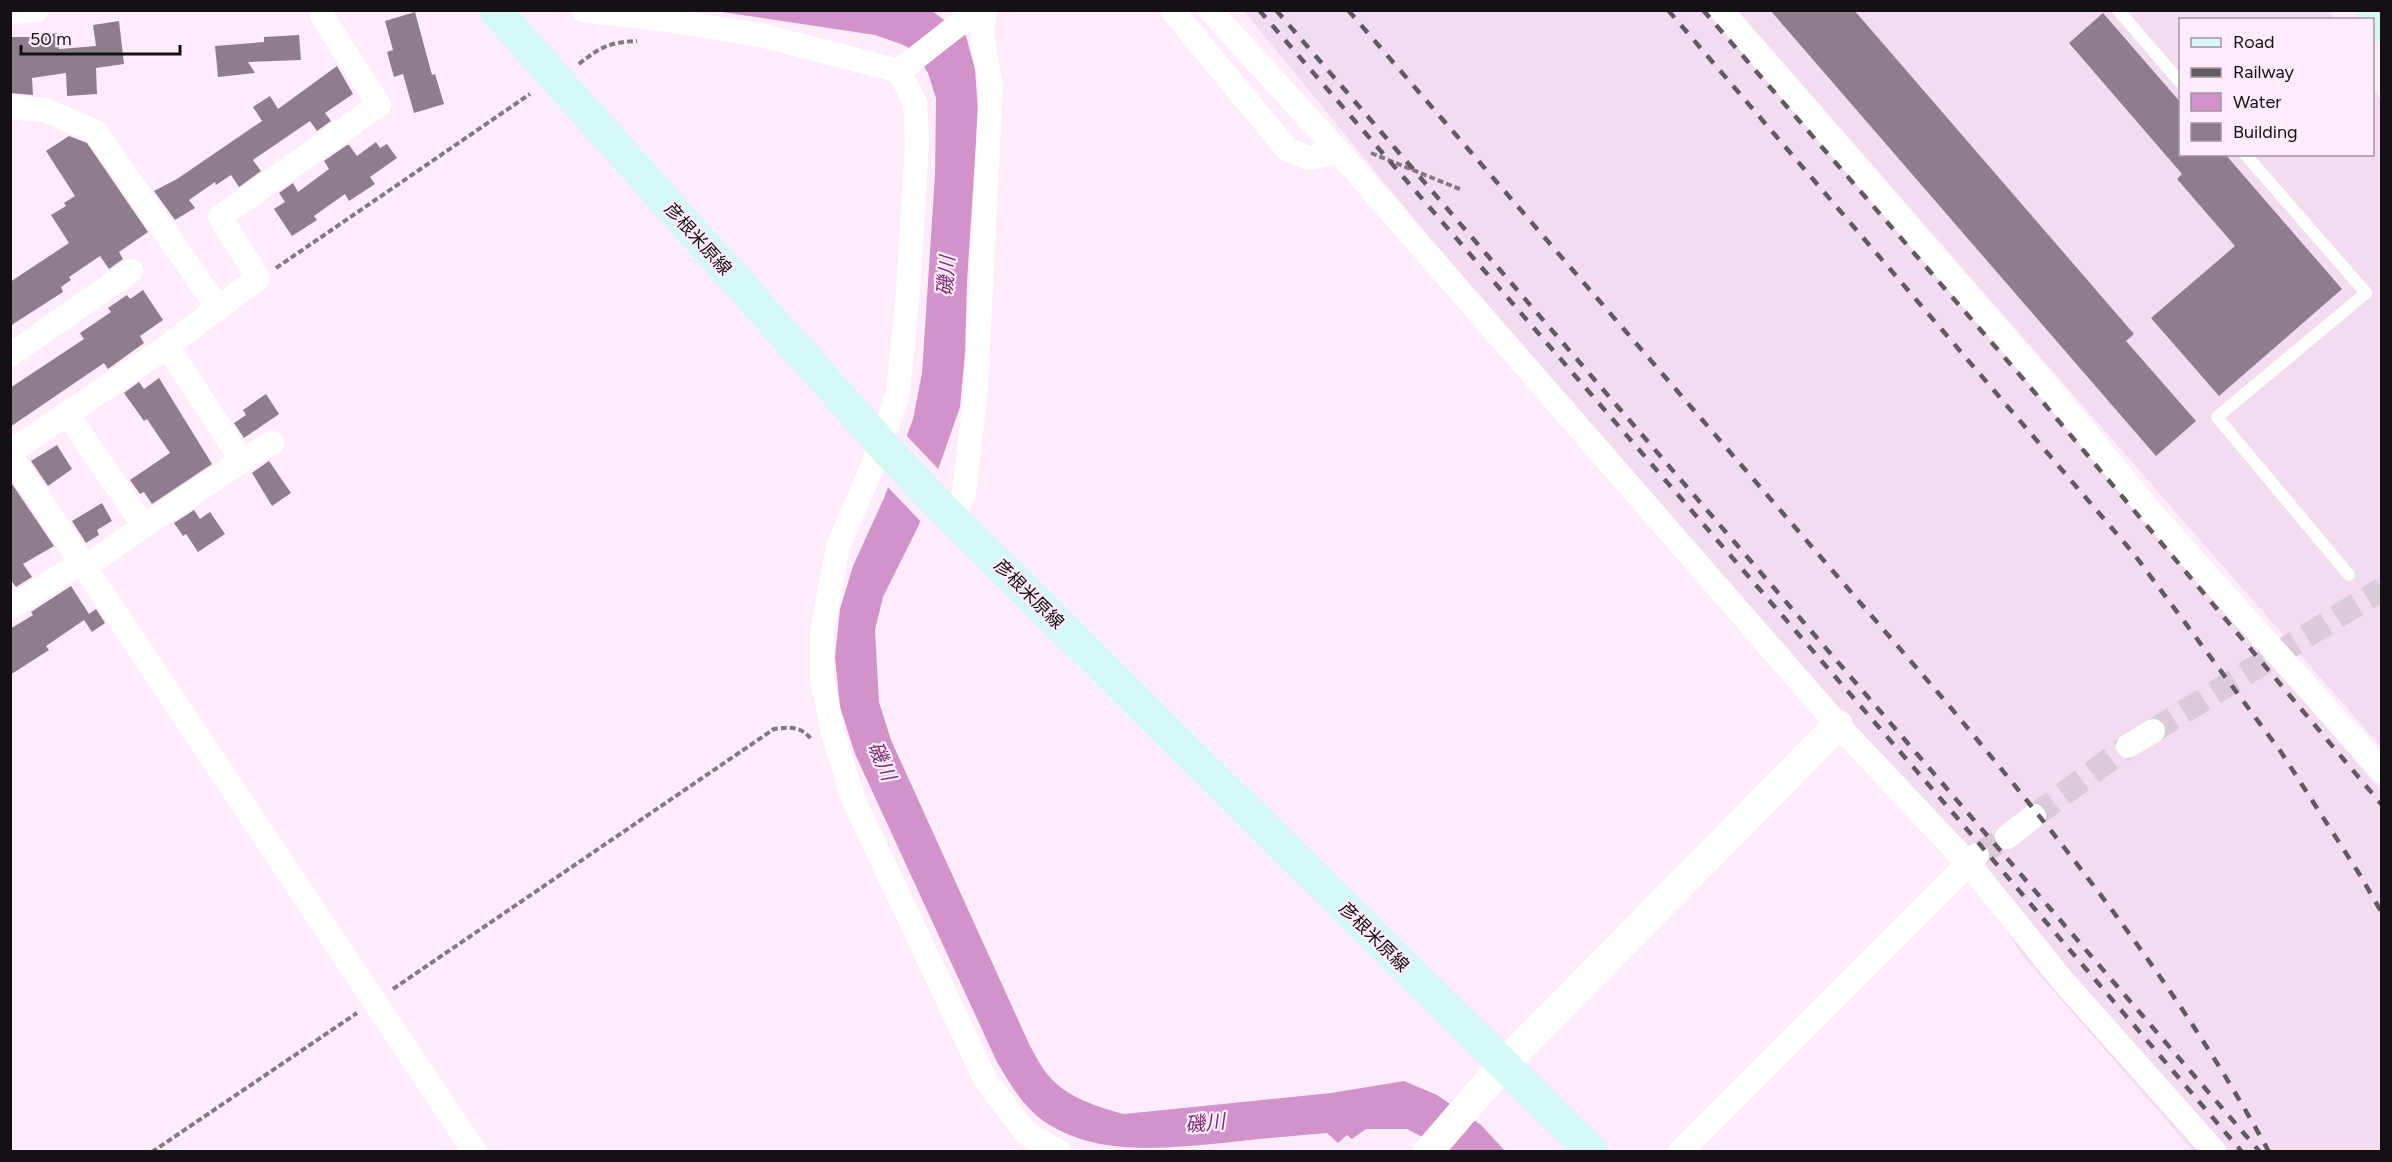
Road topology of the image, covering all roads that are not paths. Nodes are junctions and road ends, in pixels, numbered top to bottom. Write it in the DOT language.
graph roads {
  1 [pos="37,10"];
  2 [pos="321,10"];
  3 [pos="495,10"];
  4 [pos="583,10"];
  5 [pos="987,10"];
  6 [pos="1172,10"];
  7 [pos="1210,10"];
  8 [pos="1721,10"];
  9 [pos="2118,10"];
  10 [pos="2372,10"];
  11 [pos="977,11"];
  12 [pos="10,12"];
  13 [pos="2382,26"];
  14 [pos="904,68"];
  15 [pos="2179,80"];
  16 [pos="10,107"];
  17 [pos="1339,152"];
  18 [pos="2247,156"];
  19 [pos="130,271"];
  20 [pos="218,308"];
  21 [pos="167,346"];
  22 [pos="10,355"];
  23 [pos="67,414"];
  24 [pos="272,443"];
  25 [pos="884,447"];
  26 [pos="10,453"];
  27 [pos="242,460"];
  28 [pos="946,512"];
  29 [pos="144,526"];
  30 [pos="84,565"];
  31 [pos="2349,575"];
  32 [pos="10,608"];
  33 [pos="1838,725"];
  34 [pos="2153,731"];
  35 [pos="2128,746"];
  36 [pos="2382,771"];
  37 [pos="2034,816"];
  38 [pos="2007,837"];
  39 [pos="1973,859"];
  40 [pos="1503,1065"];
  41 [pos="2204,1147"];
  42 [pos="475,1152"];
  43 [pos="1059,1152"];
  44 [pos="1428,1152"];
  45 [pos="1592,1152"];
  46 [pos="1680,1152"];
  1 -- 12 [label="street"];
  2 -- 20 [label="street"];
  3 -- 25 [label="main road, 彦根米原線"];
  4 -- 14 [label="street"];
  5 -- 28 [label="street"];
  6 -- 17 [label="street"];
  7 -- 17 [label="street"];
  8 -- 36 [label="street"];
  9 -- 15 [label="lane"];
  10 -- 13 [label="main road"];
  11 -- 14 [label="street"];
  14 -- 25 [label="street"];
  16 -- 20 [label="street"];
  17 -- 33 [label="street"];
  18 -- 31 [label="lane"];
  19 -- 22 [label="street"];
  20 -- 21 [label="street"];
  21 -- 23 [label="street"];
  21 -- 27 [label="street"];
  23 -- 26 [label="street"];
  23 -- 29 [label="street"];
  24 -- 27 [label="street"];
  25 -- 28 [label="main road, 彦根米原線"];
  25 -- 43 [label="street"];
  26 -- 30 [label="street"];
  27 -- 29 [label="street"];
  28 -- 40 [label="main road, 彦根米原線"];
  29 -- 30 [label="street"];
  30 -- 32 [label="street"];
  30 -- 42 [label="street"];
  33 -- 39 [label="street"];
  33 -- 40 [label="street"];
  34 -- 35 [label="street"];
  37 -- 38 [label="street"];
  39 -- 41 [label="street"];
  39 -- 46 [label="street"];
  40 -- 44 [label="street"];
  40 -- 45 [label="main road, 彦根米原線"];
}
